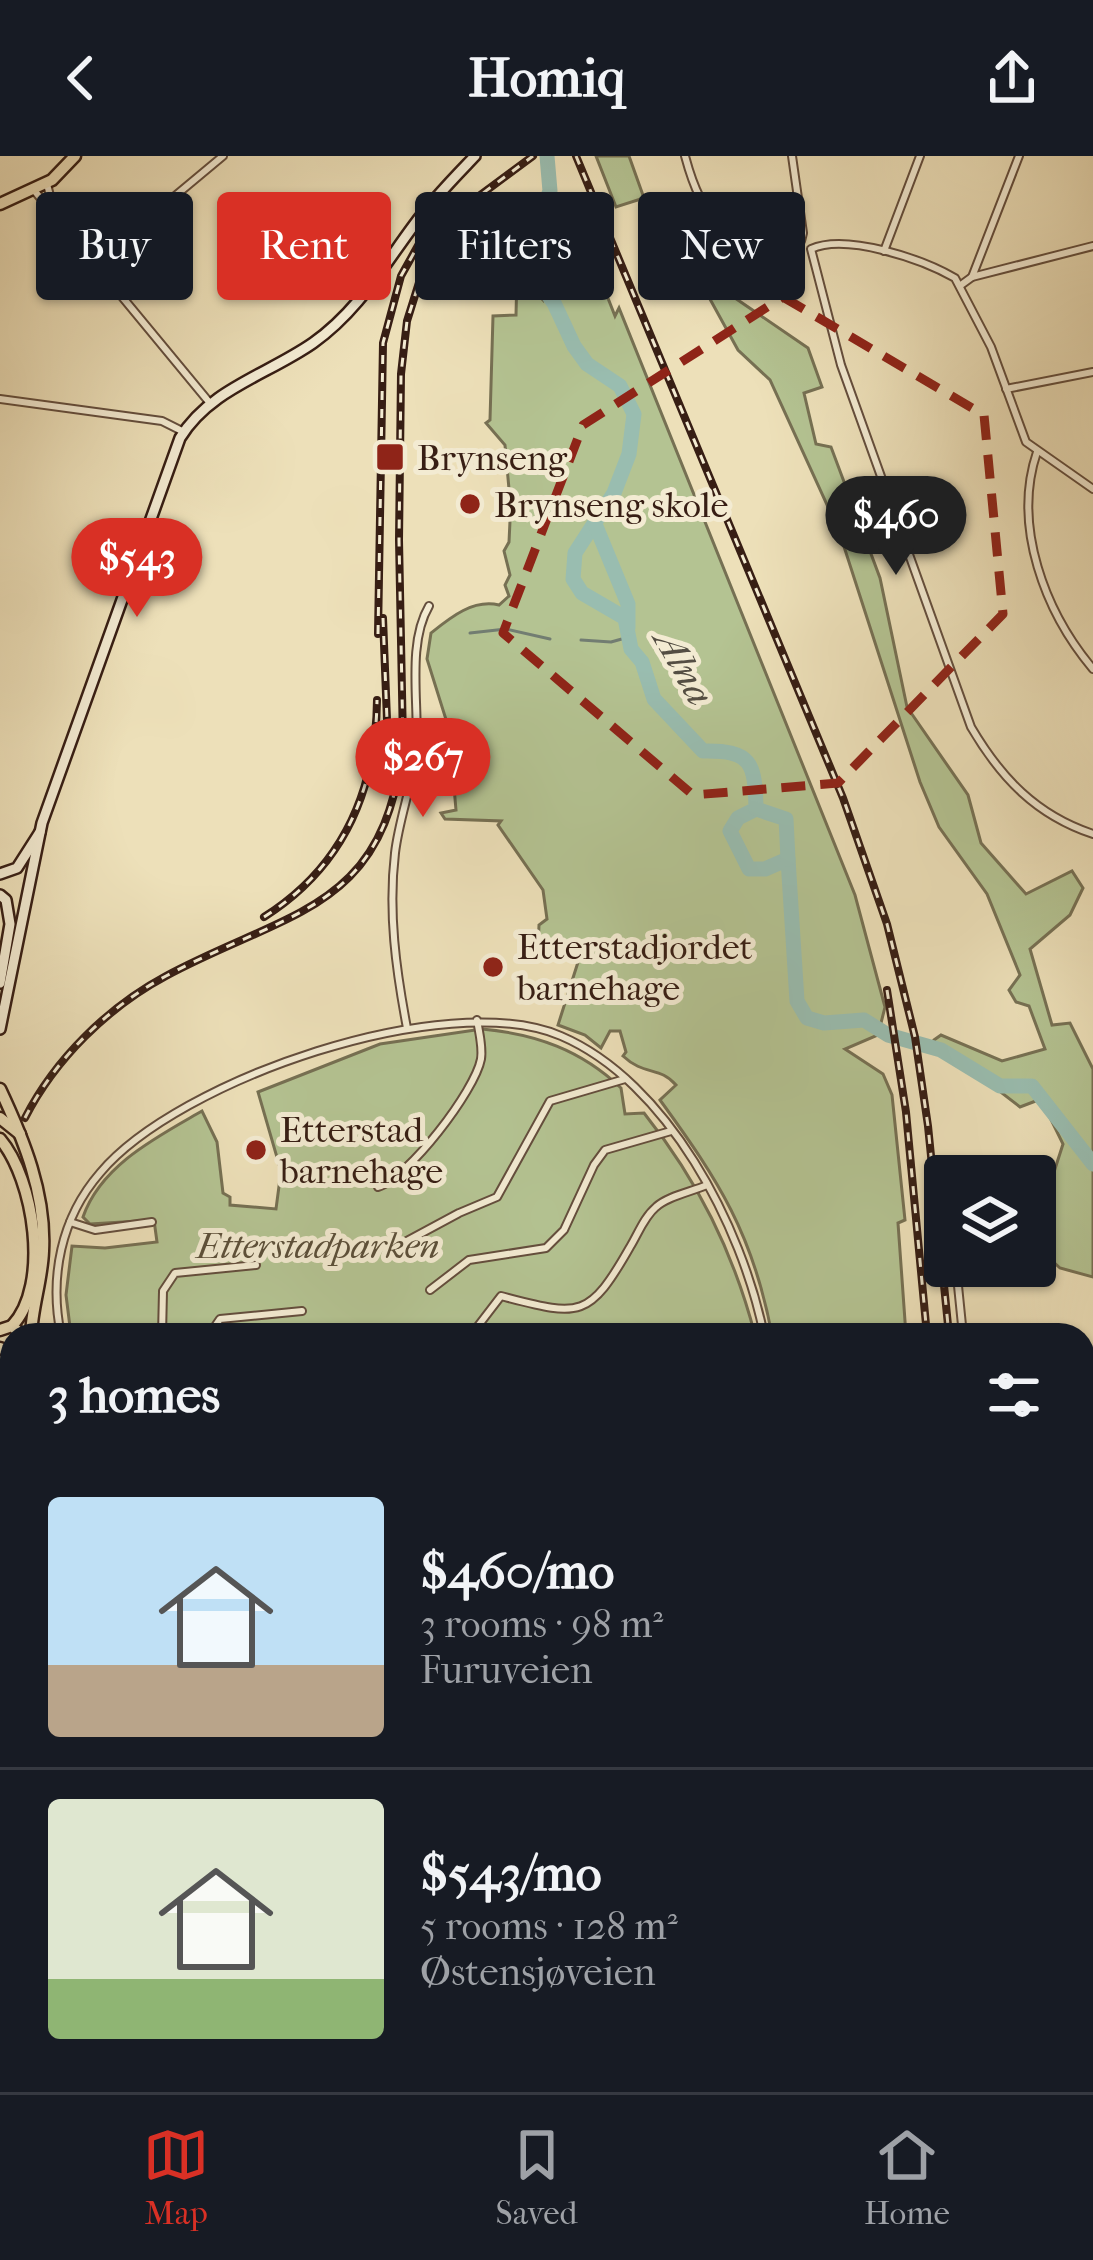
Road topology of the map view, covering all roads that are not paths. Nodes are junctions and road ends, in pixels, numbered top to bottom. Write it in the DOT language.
graph roads {
  1 [pos="75,156"];
  2 [pos="224,156"];
  3 [pos="476,156"];
  4 [pos="685,156"];
  5 [pos="792,156"];
  6 [pos="920,156"];
  7 [pos="1018,156"];
  8 [pos="46,183"];
  9 [pos="34,189"];
  10 [pos="36,192"];
  11 [pos="49,192"];
  12 [pos="181,192"];
  13 [pos="0,204"];
  14 [pos="1093,246"];
  15 [pos="884,250"];
  16 [pos="972,277"];
  17 [pos="961,285"];
  18 [pos="127,300"];
  19 [pos="1093,372"];
  20 [pos="1006,389"];
  21 [pos="0,399"];
  22 [pos="209,402"];
  23 [pos="184,432"];
  24 [pos="1037,452"];
  25 [pos="1093,489"];
  26 [pos="429,606"];
  27 [pos="1093,669"];
  28 [pos="40,832"];
  29 [pos="1093,834"];
  30 [pos="6,870"];
  31 [pos="29,880"];
  32 [pos="25,897"];
  33 [pos="3,898"];
  34 [pos="0,983"];
  35 [pos="477,1020"];
  36 [pos="407,1028"];
  37 [pos="0,1029"];
  38 [pos="626,1079"];
  39 [pos="0,1089"];
  40 [pos="0,1118"];
  41 [pos="671,1131"];
  42 [pos="22,1136"];
  43 [pos="0,1138"];
  44 [pos="0,1160"];
  45 [pos="17,1167"];
  46 [pos="707,1185"];
  47 [pos="378,1187"];
  48 [pos="70,1222"];
  49 [pos="152,1222"];
  50 [pos="394,1248"];
  51 [pos="256,1265"];
  52 [pos="958,1287"];
  53 [pos="430,1290"];
  54 [pos="302,1311"];
  55 [pos="19,1323"];
  56 [pos="19,1323"];
  57 [pos="60,1323"];
  58 [pos="162,1323"];
  59 [pos="217,1323"];
  60 [pos="480,1323"];
  61 [pos="760,1323"];
  62 [pos="962,1323"];
  1 -- 8 [label="highway"];
  2 -- 12 [label="street"];
  3 -- 22 [label="main road"];
  4 -- 5 [label="street"];
  6 -- 15 [label="street"];
  7 -- 16 [label="street"];
  8 -- 9 [label="highway"];
  8 -- 11 [label="street"];
  9 -- 10 [label="street"];
  9 -- 13 [label="highway"];
  14 -- 16 [label="street"];
  15 -- 17 [label="street"];
  15 -- 29 [label="street"];
  16 -- 17 [label="street"];
  17 -- 20 [label="street"];
  18 -- 22 [label="street"];
  19 -- 20 [label="street"];
  20 -- 24 [label="street"];
  21 -- 23 [label="street"];
  22 -- 23 [label="main road"];
  23 -- 28 [label="main road"];
  24 -- 25 [label="street"];
  24 -- 27 [label="street"];
  26 -- 36 [label="street"];
  28 -- 30 [label="main road"];
  28 -- 31 [label="main road"];
  30 -- 31 [label="main road"];
  31 -- 32 [label="main road"];
  32 -- 33 [label="main road"];
  32 -- 37 [label="main road"];
  33 -- 34 [label="main road"];
  35 -- 36 [label="street"];
  35 -- 38 [label="street"];
  35 -- 47 [label="street"];
  36 -- 48 [label="street"];
  38 -- 41 [label="street"];
  38 -- 50 [label="street"];
  39 -- 42 [label="highway"];
  40 -- 42 [label="highway"];
  41 -- 46 [label="street"];
  41 -- 53 [label="street"];
  42 -- 55 [label="highway"];
  43 -- 45 [label="highway"];
  44 -- 45 [label="highway"];
  45 -- 56 [label="highway"];
  46 -- 60 [label="street"];
  46 -- 61 [label="street"];
  48 -- 49 [label="street"];
  48 -- 57 [label="street"];
  51 -- 58 [label="street"];
  52 -- 62 [label="street"];
  54 -- 59 [label="street"];
}
